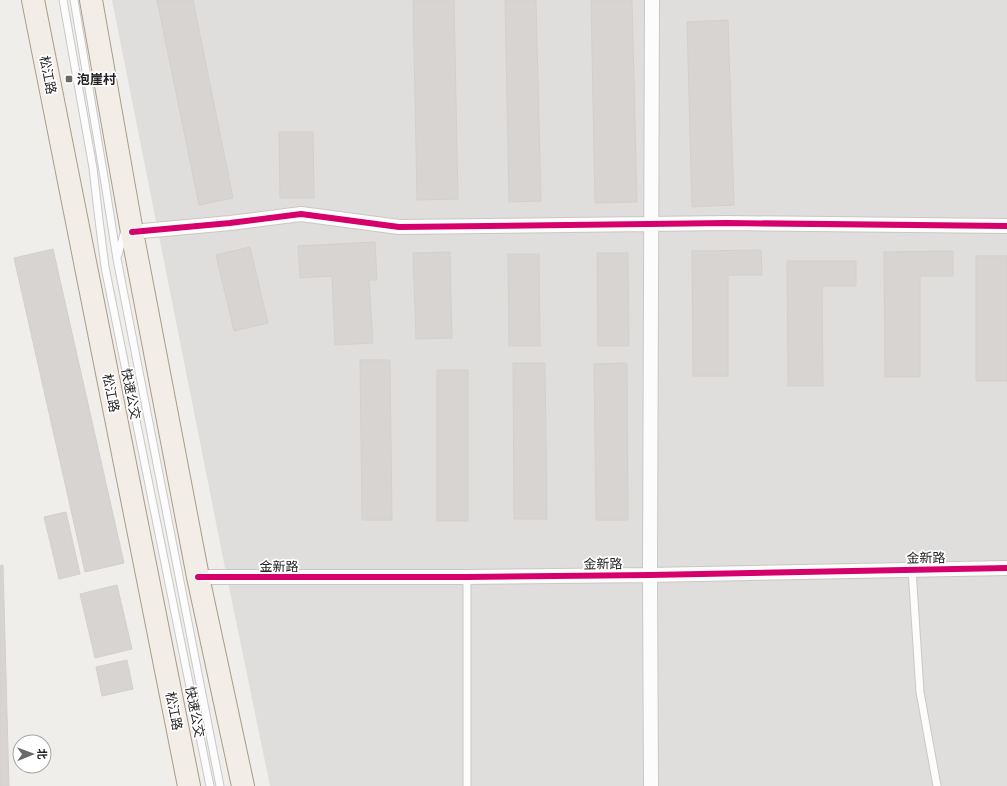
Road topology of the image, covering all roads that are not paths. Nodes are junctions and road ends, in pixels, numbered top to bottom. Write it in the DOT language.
graph roads {
  1 [pos="33,0"];
  2 [pos="63,0"];
  3 [pos="74,0"];
  4 [pos="91,0"];
  5 [pos="652,0"];
  6 [pos="131,223"];
  7 [pos="651,224"];
  8 [pos="1007,226"];
  9 [pos="117,259"];
  10 [pos="1007,568"];
  11 [pos="912,569"];
  12 [pos="650,575"];
  13 [pos="198,577"];
  14 [pos="467,577"];
  15 [pos="189,786"];
  16 [pos="210,786"];
  17 [pos="220,786"];
  18 [pos="243,786"];
  19 [pos="467,786"];
  20 [pos="651,786"];
  21 [pos="937,786"];
  1 -- 15 [label="main road, 松江路"];
  2 -- 16 [label="lane, 快速公交"];
  3 -- 9 [label="lane, 快速公交"];
  4 -- 6 [label="main road"];
  5 -- 7 [label="street"];
  6 -- 7 [label="street"];
  6 -- 9 [label="lane"];
  6 -- 13 [label="main road"];
  7 -- 8 [label="street"];
  7 -- 12 [label="street"];
  9 -- 17 [label="lane, 快速公交"];
  10 -- 11 [label="street, 金新路"];
  11 -- 12 [label="street, 金新路"];
  11 -- 21 [label="lane"];
  12 -- 14 [label="street, 金新路"];
  12 -- 20 [label="street"];
  13 -- 14 [label="street, 金新路"];
  13 -- 18 [label="main road"];
  14 -- 19 [label="lane"];
}
